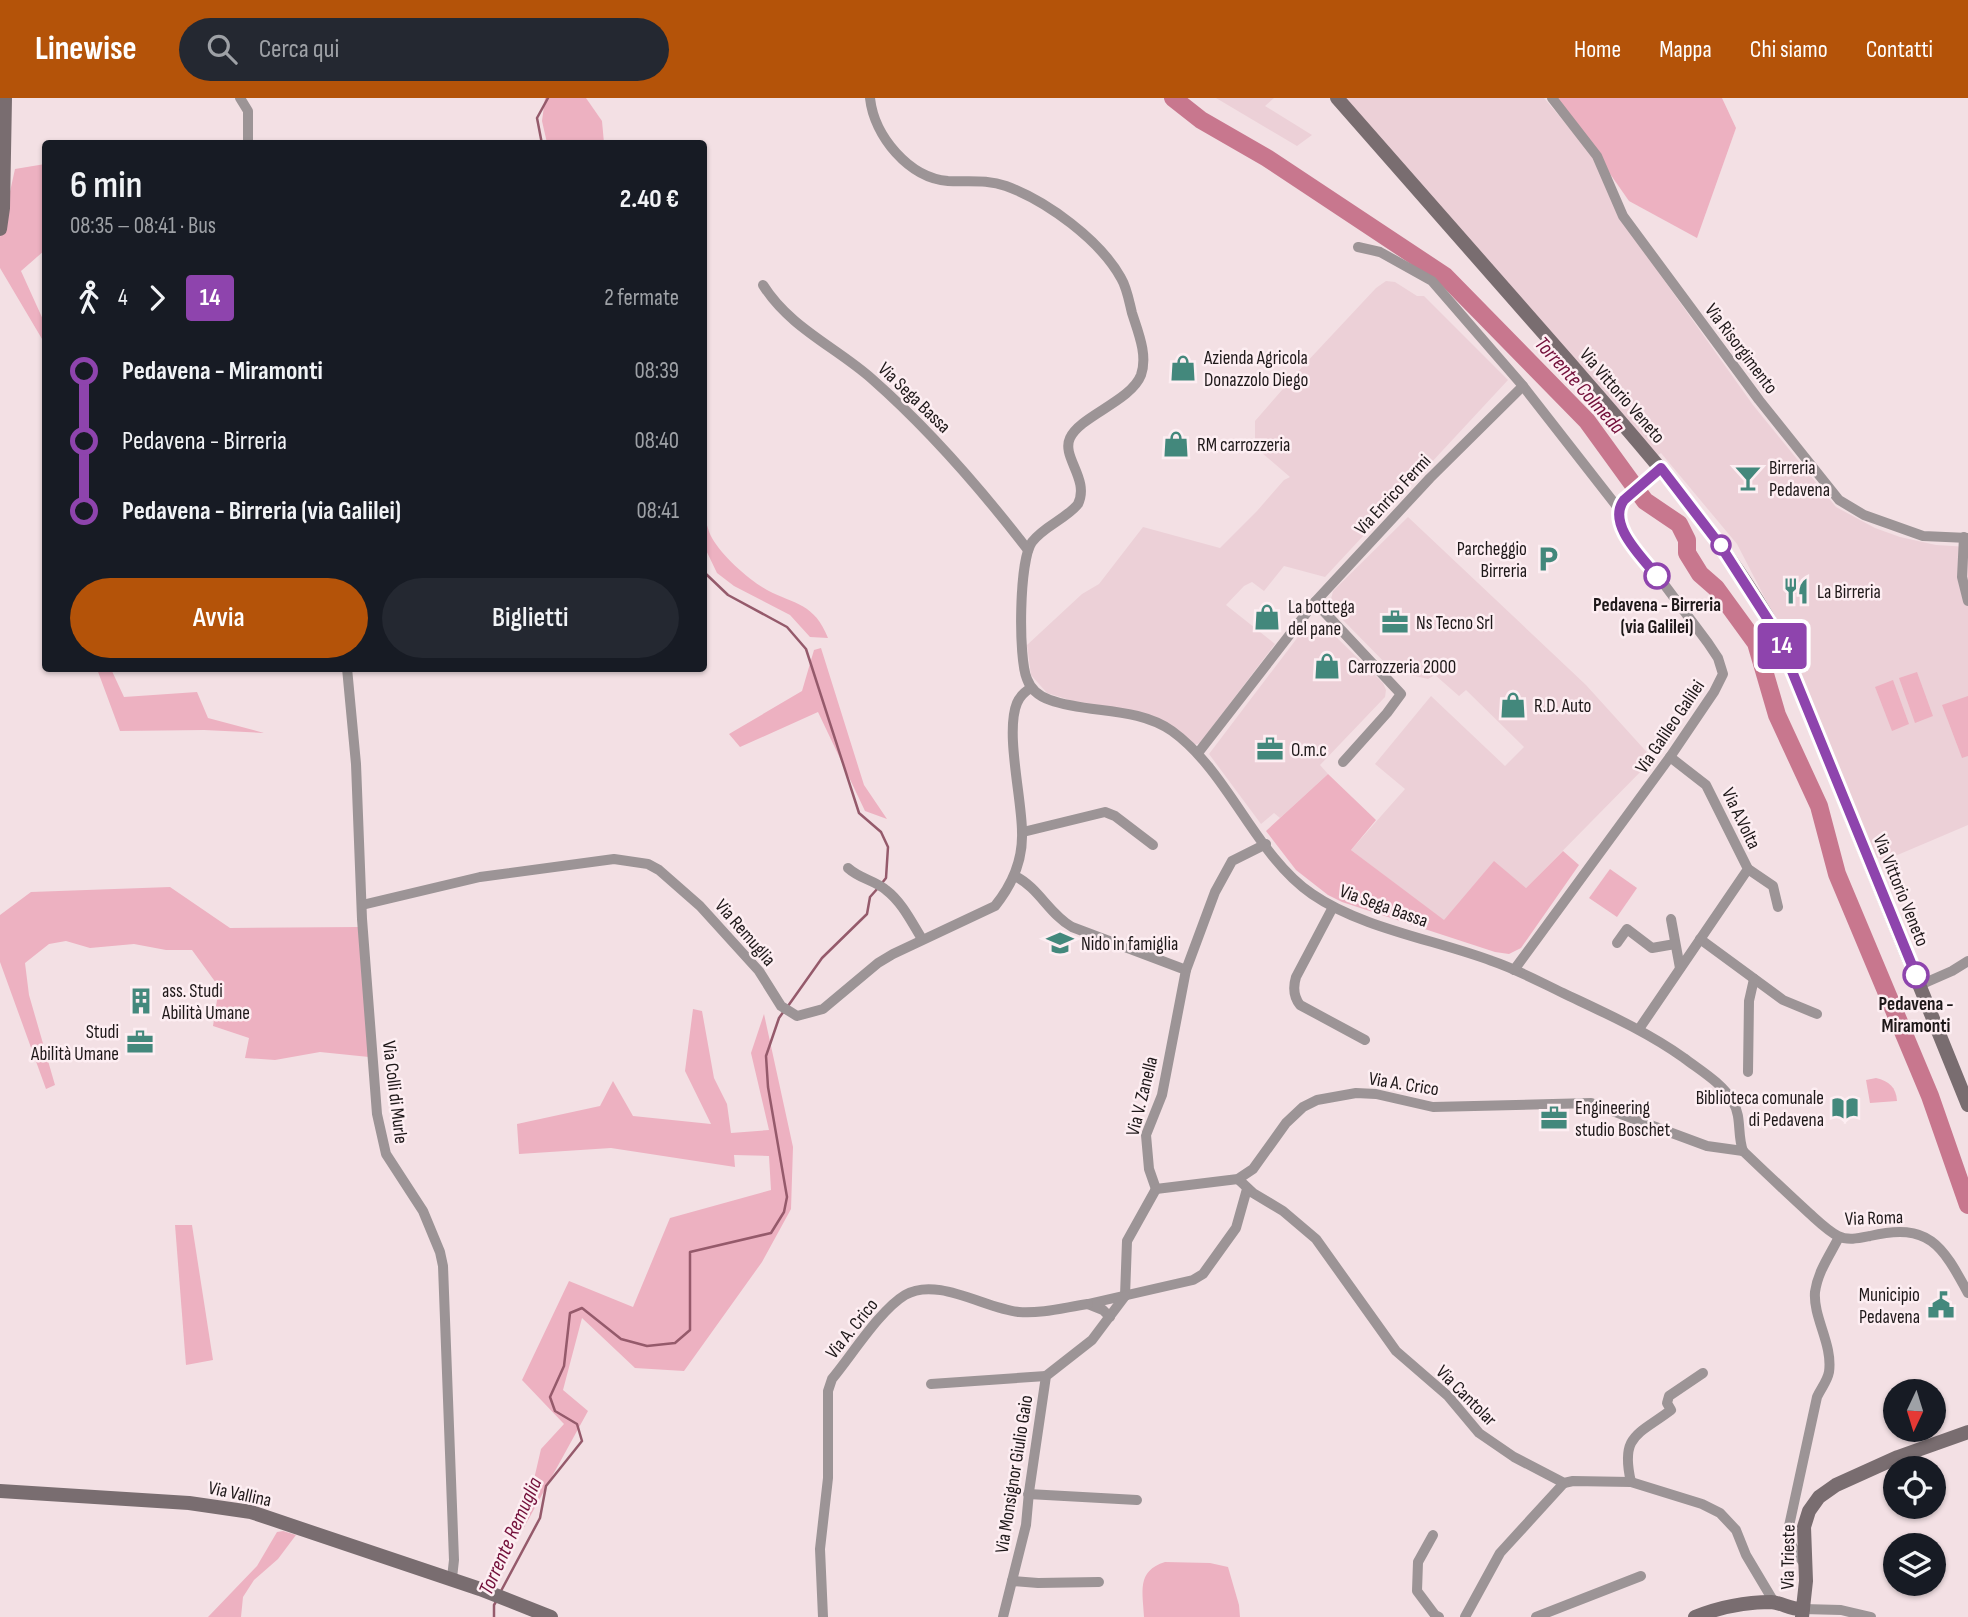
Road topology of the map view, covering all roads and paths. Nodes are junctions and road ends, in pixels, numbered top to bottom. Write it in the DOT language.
graph roads {
  1 [pos="5,98"];
  2 [pos="240,98"];
  3 [pos="870,98"];
  4 [pos="1337,98"];
  5 [pos="1552,98"];
  6 [pos="247,140"];
  7 [pos="0,229"];
  8 [pos="1358,247"];
  9 [pos="763,285"];
  10 [pos="1523,386"];
  11 [pos="1661,468"];
  12 [pos="1621,505"];
  13 [pos="1966,538"];
  14 [pos="1028,550"];
  15 [pos="1968,601"];
  16 [pos="1315,602"];
  17 [pos="347,672"];
  18 [pos="1031,688"];
  19 [pos="1198,753"];
  20 [pos="1670,757"];
  21 [pos="1343,762"];
  22 [pos="1023,832"];
  23 [pos="1266,844"];
  24 [pos="1153,845"];
  25 [pos="848,868"];
  26 [pos="1748,869"];
  27 [pos="1015,876"];
  28 [pos="362,905"];
  29 [pos="1333,907"];
  30 [pos="1778,908"];
  31 [pos="1671,919"];
  32 [pos="922,939"];
  33 [pos="1700,939"];
  34 [pos="1617,943"];
  35 [pos="1675,944"];
  36 [pos="1968,961"];
  37 [pos="1680,968"];
  38 [pos="1514,970"];
  39 [pos="1186,971"];
  40 [pos="1754,979"];
  41 [pos="1920,985"];
  42 [pos="1817,1014"];
  43 [pos="1639,1028"];
  44 [pos="1365,1040"];
  45 [pos="1748,1072"];
  46 [pos="1968,1105"];
  47 [pos="1743,1151"];
  48 [pos="1238,1179"];
  49 [pos="1156,1189"];
  50 [pos="1247,1189"];
  51 [pos="1839,1237"];
  52 [pos="1968,1293"];
  53 [pos="1125,1296"];
  54 [pos="1088,1304"];
  55 [pos="1110,1317"];
  56 [pos="1703,1373"];
  57 [pos="1046,1376"];
  58 [pos="931,1384"];
  59 [pos="1968,1432"];
  60 [pos="1632,1482"];
  61 [pos="1564,1483"];
  62 [pos="0,1491"];
  63 [pos="1028,1494"];
  64 [pos="1137,1500"];
  65 [pos="1433,1535"];
  66 [pos="1805,1564"];
  67 [pos="1641,1576"];
  68 [pos="1012,1581"];
  69 [pos="1099,1582"];
  70 [pos="462,1583"];
  71 [pos="1774,1602"];
  72 [pos="1803,1613"];
  73 [pos="551,1617"];
  74 [pos="822,1617"];
  75 [pos="1003,1617"];
  76 [pos="1439,1617"];
  77 [pos="1465,1617"];
  78 [pos="1536,1617"];
  79 [pos="1695,1617"];
  80 [pos="1871,1617"];
  1 -- 7 [label="main road"];
  2 -- 6 [label="street"];
  3 -- 14 [label="street"];
  4 -- 11 [label="main road, Via Vittorio Veneto"];
  5 -- 13 [label="street, Via Risorgimento"];
  8 -- 10 [label="street"];
  9 -- 14 [label="street, Via Sega Bassa"];
  10 -- 12 [label="street"];
  10 -- 16 [label="street, Via Enrico Fermi"];
  11 -- 12 [label="street"];
  11 -- 41 [label="main road, Via Vittorio Veneto"];
  12 -- 20 [label="street, Via Galileo Galilei"];
  13 -- 15 [label="street"];
  14 -- 18 [label="street"];
  16 -- 19 [label="street, Via Enrico Fermi"];
  16 -- 21 [label="street"];
  17 -- 28 [label="street, Via Colli di Murle"];
  18 -- 19 [label="street, Via Sega Bassa"];
  18 -- 22 [label="street, Via Remuglia"];
  19 -- 23 [label="street, Via Sega Bassa"];
  20 -- 26 [label="street, Via A.Volta"];
  20 -- 38 [label="street, Via Galileo Galilei"];
  22 -- 24 [label="street"];
  22 -- 27 [label="street, Via Remuglia"];
  23 -- 29 [label="street, Via Sega Bassa"];
  23 -- 39 [label="street, Via V. Zanella"];
  25 -- 32 [label="street"];
  26 -- 30 [label="street"];
  26 -- 33 [label="street, Via A.Volta"];
  27 -- 32 [label="street, Via Remuglia"];
  27 -- 39 [label="street"];
  28 -- 32 [label="street, Via Remuglia"];
  28 -- 70 [label="street, Via Colli di Murle"];
  29 -- 38 [label="street, Via Sega Bassa"];
  29 -- 44 [label="street"];
  31 -- 35 [label="street"];
  33 -- 37 [label="street, Via A.Volta"];
  33 -- 40 [label="street"];
  34 -- 35 [label="street"];
  35 -- 37 [label="street"];
  36 -- 41 [label="street"];
  37 -- 43 [label="street, Via A.Volta"];
  38 -- 43 [label="street, Via Sega Bassa"];
  39 -- 49 [label="street, Via V. Zanella"];
  40 -- 42 [label="street"];
  40 -- 45 [label="street"];
  41 -- 46 [label="main road, Via Vittorio Veneto"];
  43 -- 47 [label="street, Via Sega Bassa"];
  47 -- 48 [label="street, Via A. Crico"];
  47 -- 51 [label="street, Via Roma"];
  48 -- 49 [label="street"];
  48 -- 50 [label="street, Via Cantolar"];
  49 -- 53 [label="street"];
  50 -- 53 [label="street"];
  50 -- 61 [label="street, Via Cantolar"];
  51 -- 52 [label="street, Via Roma"];
  51 -- 66 [label="street"];
  53 -- 54 [label="street, Via A. Crico"];
  53 -- 55 [label="street, Via Monsignor Giulio Gaio"];
  54 -- 55 [label="street"];
  54 -- 74 [label="street, Via A. Crico"];
  55 -- 57 [label="street, Via Monsignor Giulio Gaio"];
  56 -- 60 [label="street"];
  57 -- 58 [label="street, Via Monsignor Giulio Gaio"];
  57 -- 63 [label="street, Via Monsignor Giulio Gaio"];
  59 -- 66 [label="main road, Via Trieste"];
  60 -- 61 [label="street"];
  60 -- 71 [label="street"];
  61 -- 77 [label="street"];
  62 -- 70 [label="main road, Via Vallina"];
  63 -- 64 [label="street"];
  63 -- 68 [label="street, Via Monsignor Giulio Gaio"];
  65 -- 76 [label="street"];
  66 -- 72 [label="main road, Via Trieste"];
  67 -- 78 [label="street"];
  68 -- 69 [label="street"];
  68 -- 75 [label="street, Via Monsignor Giulio Gaio"];
  70 -- 73 [label="main road, Via Vallina"];
  71 -- 72 [label="main road"];
  71 -- 79 [label="main road"];
  72 -- 80 [label="street"];
}
